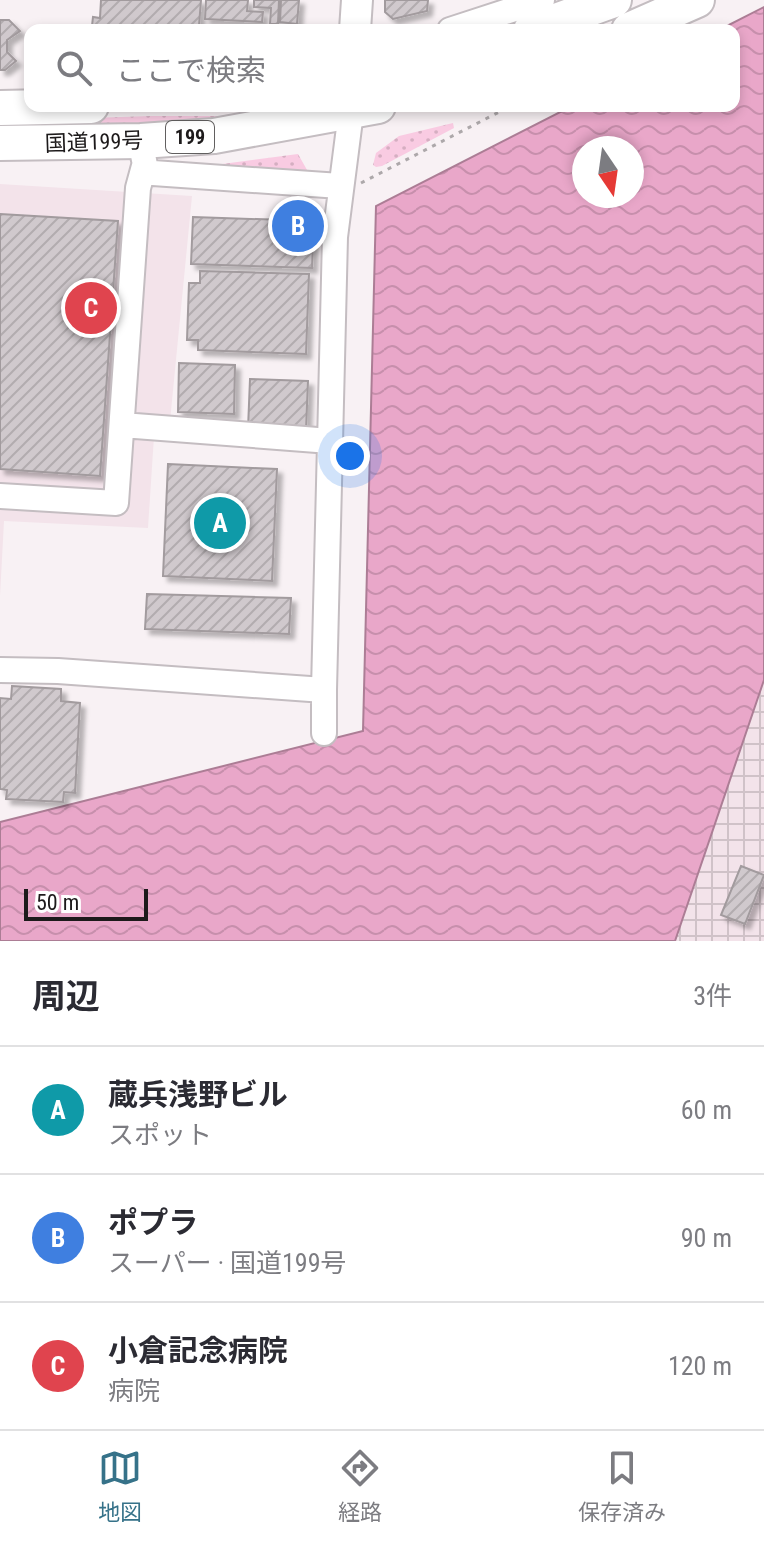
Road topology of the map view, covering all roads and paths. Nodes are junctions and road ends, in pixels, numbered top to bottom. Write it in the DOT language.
graph roads {
  1 [pos="357,0"];
  2 [pos="614,0"];
  3 [pos="697,0"];
  4 [pos="538,8"];
  5 [pos="355,24"];
  6 [pos="473,24"];
  7 [pos="643,24"];
  8 [pos="24,107"];
  9 [pos="0,108"];
  10 [pos="339,112"];
  11 [pos="360,112"];
  12 [pos="499,112"];
  13 [pos="0,143"];
  14 [pos="142,154"];
  15 [pos="351,184"];
  16 [pos="122,425"];
  17 [pos="330,441"];
  18 [pos="0,496"];
  19 [pos="0,670"];
  20 [pos="324,690"];
  21 [pos="324,733"];
  1 -- 5 [label="main road"];
  2 -- 4 [label="highway"];
  3 -- 7 [label="highway"];
  4 -- 6 [label="street"];
  8 -- 9 [label="highway, 国道199号"];
  10 -- 14 [label="highway, 国道199号 / 199"];
  11 -- 15 [label="street"];
  12 -- 15 [label="path"];
  13 -- 14 [label="highway, 国道199号 / 199"];
  14 -- 15 [label="street"];
  14 -- 16 [label="street"];
  15 -- 17 [label="street"];
  16 -- 17 [label="street"];
  16 -- 18 [label="street"];
  17 -- 20 [label="street"];
  19 -- 20 [label="street"];
  20 -- 21 [label="street"];
}
